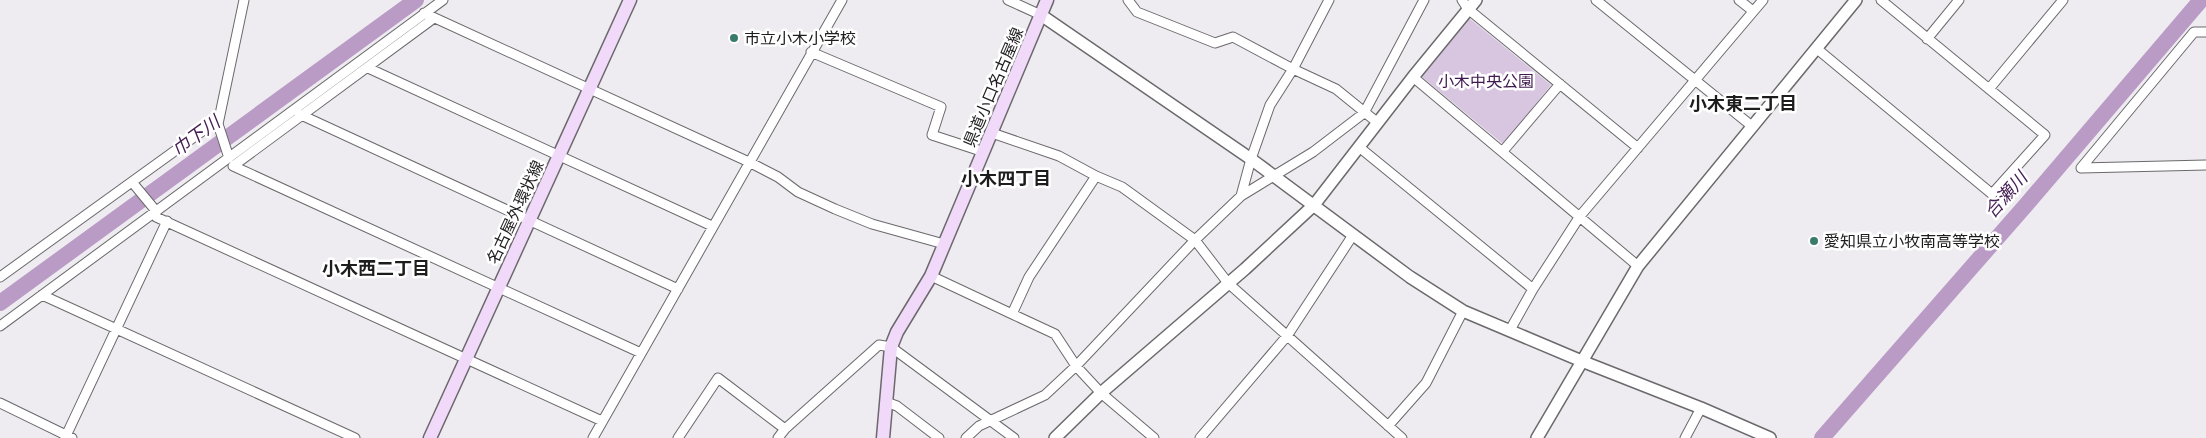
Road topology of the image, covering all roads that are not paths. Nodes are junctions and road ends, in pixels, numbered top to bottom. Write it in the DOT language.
graph roads {
  1 [pos="244,0"];
  2 [pos="443,0"];
  3 [pos="630,0"];
  4 [pos="842,0"];
  5 [pos="1008,0"];
  6 [pos="1047,0"];
  7 [pos="1130,0"];
  8 [pos="1329,0"];
  9 [pos="1424,0"];
  10 [pos="1476,0"];
  11 [pos="1596,0"];
  12 [pos="1739,0"];
  13 [pos="1763,0"];
  14 [pos="1856,0"];
  15 [pos="1881,0"];
  16 [pos="1959,0"];
  17 [pos="2063,0"];
  18 [pos="1465,5"];
  19 [pos="1753,11"];
  20 [pos="424,13"];
  21 [pos="1041,15"];
  22 [pos="434,18"];
  23 [pos="2206,32"];
  24 [pos="1927,39"];
  25 [pos="1816,48"];
  26 [pos="811,52"];
  27 [pos="368,68"];
  28 [pos="1293,69"];
  29 [pos="1413,77"];
  30 [pos="1694,81"];
  31 [pos="1560,84"];
  32 [pos="1989,89"];
  33 [pos="590,90"];
  34 [pos="1364,112"];
  35 [pos="298,113"];
  36 [pos="219,119"];
  37 [pos="1378,123"];
  38 [pos="1753,127"];
  39 [pos="992,133"];
  40 [pos="1359,147"];
  41 [pos="1638,148"];
  42 [pos="1503,151"];
  43 [pos="984,152"];
  44 [pos="228,155"];
  45 [pos="559,156"];
  46 [pos="1251,159"];
  47 [pos="749,162"];
  48 [pos="2206,166"];
  49 [pos="1096,176"];
  50 [pos="1273,176"];
  51 [pos="134,185"];
  52 [pos="1241,196"];
  53 [pos="1314,205"];
  54 [pos="154,210"];
  55 [pos="1580,216"];
  56 [pos="529,221"];
  57 [pos="167,222"];
  58 [pos="712,226"];
  59 [pos="1353,235"];
  60 [pos="1195,240"];
  61 [pos="944,244"];
  62 [pos="1638,266"];
  63 [pos="931,276"];
  64 [pos="0,277"];
  65 [pos="1228,283"];
  66 [pos="498,287"];
  67 [pos="678,289"];
  68 [pos="1533,289"];
  69 [pos="42,295"];
  70 [pos="1463,310"];
  71 [pos="1012,314"];
  72 [pos="0,326"];
  73 [pos="116,328"];
  74 [pos="1510,330"];
  75 [pos="1287,336"];
  76 [pos="891,347"];
  77 [pos="641,354"];
  78 [pos="466,358"];
  79 [pos="1584,362"];
  80 [pos="1076,366"];
  81 [pos="1101,393"];
  82 [pos="886,402"];
  83 [pos="0,403"];
  84 [pos="1702,408"];
  85 [pos="602,421"];
  86 [pos="990,421"];
  87 [pos="1388,426"];
  88 [pos="785,429"];
  89 [pos="68,437"];
  90 [pos="355,438"];
  91 [pos="430,438"];
  92 [pos="593,438"];
  93 [pos="678,438"];
  94 [pos="778,438"];
  95 [pos="883,438"];
  96 [pos="939,438"];
  97 [pos="966,438"];
  98 [pos="1014,438"];
  99 [pos="1055,438"];
  100 [pos="1154,438"];
  101 [pos="1200,438"];
  102 [pos="1402,438"];
  103 [pos="1537,438"];
  104 [pos="1685,438"];
  105 [pos="1770,438"];
  1 -- 36 [label="street"];
  2 -- 20 [label="street"];
  3 -- 33 [label="main road, 名古屋外環状線"];
  4 -- 26 [label="street"];
  5 -- 21 [label="street"];
  6 -- 21 [label="main road, 県道小口名古屋線"];
  7 -- 28 [label="street"];
  8 -- 28 [label="street"];
  9 -- 34 [label="street"];
  10 -- 18 [label="street"];
  11 -- 30 [label="street"];
  12 -- 19 [label="street"];
  13 -- 19 [label="street"];
  14 -- 25 [label="street"];
  15 -- 24 [label="street"];
  16 -- 24 [label="street"];
  17 -- 32 [label="street"];
  18 -- 29 [label="street"];
  18 -- 31 [label="street"];
  19 -- 30 [label="street"];
  20 -- 22 [label="street"];
  20 -- 35 [label="street"];
  21 -- 39 [label="main road, 県道小口名古屋線"];
  21 -- 46 [label="street"];
  22 -- 27 [label="street"];
  22 -- 33 [label="street"];
  23 -- 48 [label="street"];
  24 -- 32 [label="street"];
  25 -- 32 [label="street"];
  25 -- 38 [label="street"];
  26 -- 43 [label="street"];
  26 -- 47 [label="street"];
  27 -- 35 [label="street"];
  27 -- 45 [label="street"];
  28 -- 34 [label="street"];
  28 -- 46 [label="street"];
  29 -- 37 [label="street"];
  29 -- 42 [label="street"];
  30 -- 38 [label="street"];
  30 -- 41 [label="street"];
  31 -- 41 [label="street"];
  31 -- 42 [label="street"];
  33 -- 45 [label="main road, 名古屋外環状線"];
  33 -- 47 [label="street"];
  34 -- 37 [label="street"];
  34 -- 50 [label="street"];
  35 -- 44 [label="street"];
  35 -- 56 [label="street"];
  35 -- 66 [label="street"];
  36 -- 44 [label="street"];
  36 -- 51 [label="street"];
  37 -- 40 [label="street"];
  38 -- 62 [label="street"];
  39 -- 43 [label="main road, 県道小口名古屋線"];
  39 -- 49 [label="street"];
  40 -- 53 [label="street"];
  40 -- 68 [label="street"];
  41 -- 55 [label="street"];
  42 -- 55 [label="street"];
  43 -- 61 [label="main road, 県道小口名古屋線"];
  44 -- 54 [label="street"];
  45 -- 56 [label="main road, 名古屋外環状線"];
  45 -- 58 [label="street"];
  46 -- 50 [label="street"];
  46 -- 52 [label="street"];
  47 -- 58 [label="street"];
  47 -- 61 [label="street"];
  49 -- 60 [label="street"];
  49 -- 71 [label="street"];
  50 -- 52 [label="street"];
  50 -- 53 [label="street"];
  51 -- 54 [label="street"];
  51 -- 64 [label="street"];
  52 -- 60 [label="street"];
  53 -- 59 [label="street"];
  53 -- 65 [label="street"];
  54 -- 57 [label="street"];
  54 -- 69 [label="street"];
  55 -- 62 [label="street"];
  55 -- 68 [label="street"];
  56 -- 66 [label="main road, 名古屋外環状線"];
  56 -- 67 [label="street"];
  57 -- 73 [label="street"];
  57 -- 78 [label="street"];
  58 -- 67 [label="street"];
  59 -- 70 [label="street"];
  59 -- 75 [label="street"];
  60 -- 65 [label="street"];
  60 -- 80 [label="street"];
  61 -- 63 [label="main road, 県道小口名古屋線"];
  62 -- 79 [label="street"];
  63 -- 71 [label="street"];
  63 -- 76 [label="main road, 県道小口名古屋線"];
  65 -- 75 [label="street"];
  65 -- 81 [label="street"];
  66 -- 77 [label="street"];
  66 -- 78 [label="main road, 名古屋外環状線"];
  67 -- 77 [label="street"];
  68 -- 74 [label="street"];
  69 -- 72 [label="street"];
  69 -- 73 [label="street"];
  70 -- 74 [label="street"];
  70 -- 87 [label="street"];
  71 -- 80 [label="street"];
  73 -- 89 [label="street"];
  73 -- 90 [label="street"];
  74 -- 79 [label="street"];
  75 -- 87 [label="street"];
  75 -- 101 [label="street"];
  76 -- 82 [label="main road, 県道小口名古屋線"];
  76 -- 86 [label="street"];
  76 -- 88 [label="street"];
  77 -- 85 [label="street"];
  78 -- 85 [label="street"];
  78 -- 91 [label="main road, 名古屋外環状線"];
  79 -- 84 [label="street"];
  79 -- 103 [label="street"];
  80 -- 81 [label="street"];
  80 -- 86 [label="street"];
  81 -- 99 [label="street"];
  81 -- 100 [label="street"];
  82 -- 95 [label="main road, 県道小口名古屋線"];
  82 -- 96 [label="street"];
  83 -- 89 [label="street"];
  84 -- 104 [label="street"];
  84 -- 105 [label="street"];
  85 -- 92 [label="street"];
  86 -- 97 [label="street"];
  86 -- 98 [label="street"];
  87 -- 102 [label="street"];
  88 -- 93 [label="street"];
  88 -- 94 [label="street"];
}
